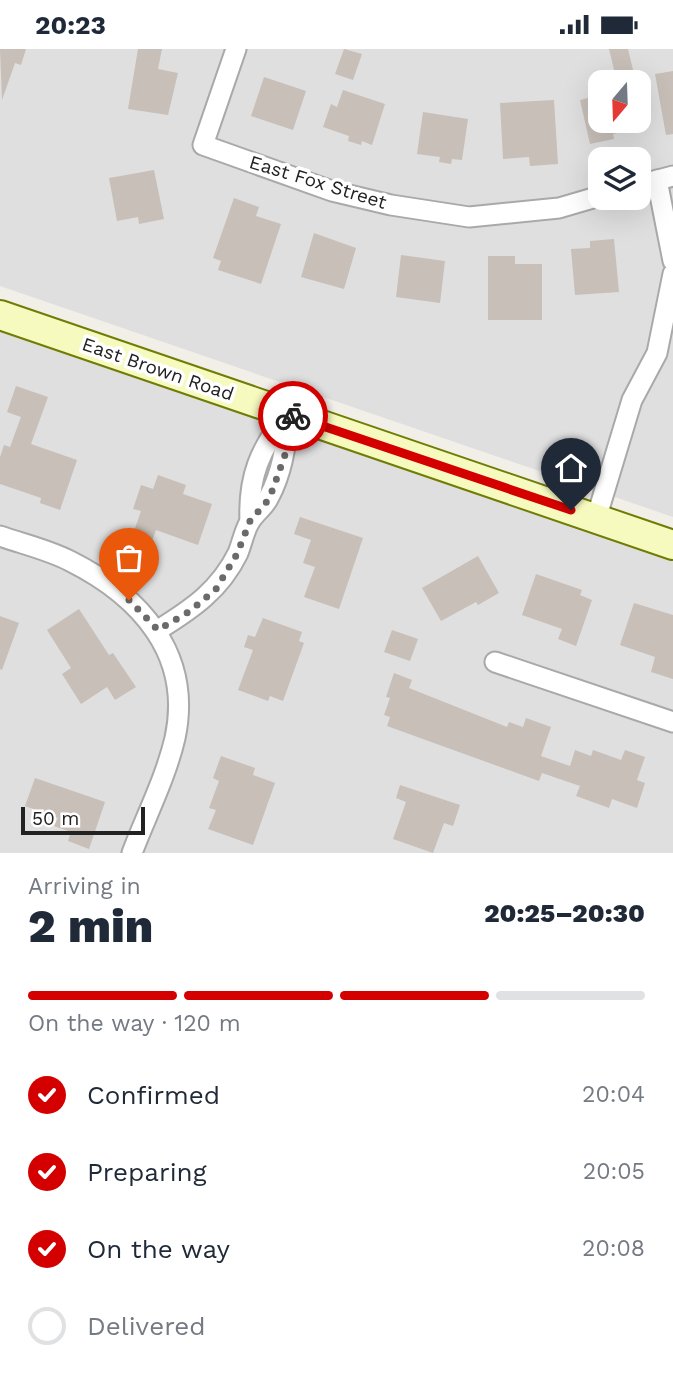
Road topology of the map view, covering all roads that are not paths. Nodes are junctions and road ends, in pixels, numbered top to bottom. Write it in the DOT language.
graph roads {
  1 [pos="236,49"];
  2 [pos="656,181"];
  3 [pos="588,200"];
  4 [pos="673,261"];
  5 [pos="673,274"];
  6 [pos="0,315"];
  7 [pos="288,414"];
  8 [pos="596,519"];
  9 [pos="0,536"];
  10 [pos="673,545"];
  11 [pos="158,630"];
  12 [pos="495,662"];
  13 [pos="673,722"];
  14 [pos="132,853"];
  1 -- 3 [label="street, East Fox Street"];
  2 -- 4 [label="street"];
  5 -- 8 [label="street"];
  6 -- 7 [label="main road, East Brown Road"];
  7 -- 8 [label="main road, East Brown Road"];
  7 -- 11 [label="street"];
  8 -- 10 [label="main road, East Brown Road"];
  9 -- 11 [label="street"];
  11 -- 14 [label="street"];
  12 -- 13 [label="street"];
}
